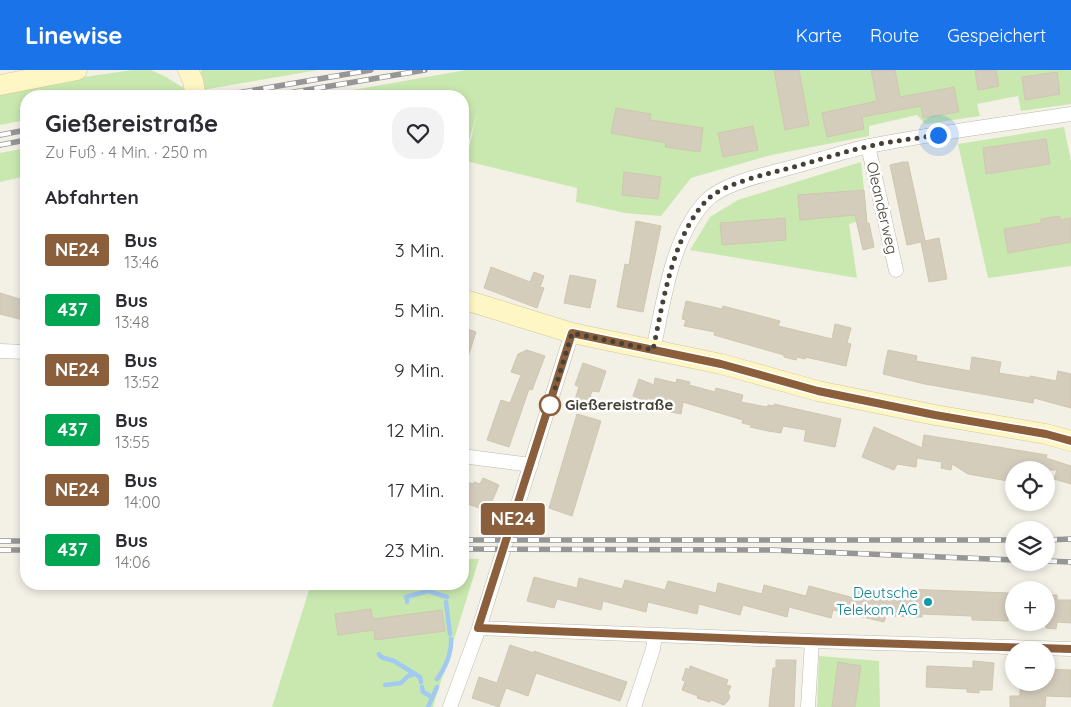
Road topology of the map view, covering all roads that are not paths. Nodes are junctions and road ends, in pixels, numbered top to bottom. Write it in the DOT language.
graph roads {
  1 [pos="77,70"];
  2 [pos="188,70"];
  3 [pos="0,85"];
  4 [pos="195,90"];
  5 [pos="1071,114"];
  6 [pos="868,146"];
  7 [pos="896,270"];
  8 [pos="469,301"];
  9 [pos="572,333"];
  10 [pos="653,350"];
  11 [pos="0,351"];
  12 [pos="20,352"];
  13 [pos="1071,441"];
  14 [pos="469,457"];
  15 [pos="531,466"];
  16 [pos="478,628"];
  17 [pos="655,635"];
  18 [pos="812,641"];
  19 [pos="1071,649"];
  20 [pos="450,707"];
  21 [pos="634,707"];
  22 [pos="808,707"];
  1 -- 3 [label="street"];
  2 -- 4 [label="street"];
  5 -- 6 [label="street"];
  6 -- 7 [label="street, Oleanderweg"];
  6 -- 10 [label="street"];
  8 -- 9 [label="street"];
  9 -- 10 [label="street"];
  9 -- 15 [label="street"];
  10 -- 13 [label="street"];
  11 -- 12 [label="street"];
  14 -- 15 [label="street"];
  15 -- 16 [label="street"];
  16 -- 17 [label="street"];
  16 -- 20 [label="street"];
  17 -- 18 [label="street"];
  17 -- 21 [label="street"];
  18 -- 19 [label="street"];
  18 -- 22 [label="street"];
}
